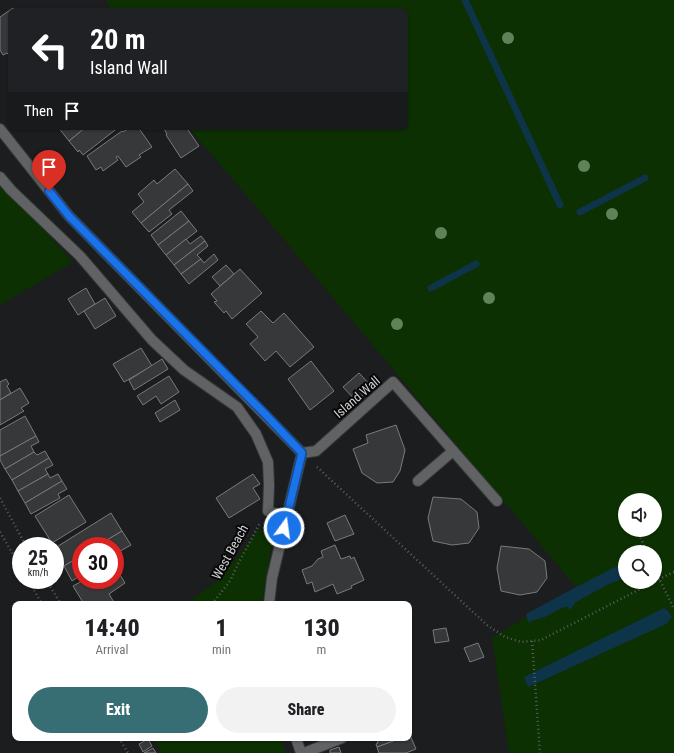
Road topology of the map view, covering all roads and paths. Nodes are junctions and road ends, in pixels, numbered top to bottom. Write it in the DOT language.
graph roads {
  1 [pos="0,129"];
  2 [pos="0,177"];
  3 [pos="453,450"];
  4 [pos="302,453"];
  5 [pos="418,481"];
  6 [pos="0,498"];
  7 [pos="498,501"];
  8 [pos="268,511"];
  9 [pos="287,516"];
  10 [pos="0,532"];
  11 [pos="21,537"];
  12 [pos="12,553"];
  13 [pos="674,572"];
  14 [pos="662,578"];
  15 [pos="662,585"];
  16 [pos="33,589"];
  17 [pos="52,589"];
  18 [pos="640,589"];
  19 [pos="40,601"];
  20 [pos="59,601"];
  21 [pos="214,601"];
  22 [pos="269,601"];
  23 [pos="674,609"];
  24 [pos="532,641"];
  25 [pos="121,741"];
  26 [pos="297,741"];
  27 [pos="334,741"];
  28 [pos="128,753"];
  29 [pos="302,753"];
  30 [pos="540,753"];
  1 -- 4 [label="street"];
  2 -- 8 [label="street"];
  3 -- 4 [label="street, Island Wall"];
  3 -- 5 [label="street"];
  3 -- 7 [label="street, Island Wall"];
  4 -- 9 [label="street"];
  4 -- 24 [label="path"];
  6 -- 11 [label="path"];
  8 -- 9 [label="street"];
  8 -- 21 [label="path, West Beach"];
  9 -- 22 [label="street"];
  10 -- 12 [label="path"];
  13 -- 14 [label="path"];
  15 -- 23 [label="path"];
  16 -- 19 [label="path"];
  17 -- 20 [label="path"];
  18 -- 24 [label="path"];
  24 -- 30 [label="path"];
  25 -- 28 [label="path"];
  26 -- 29 [label="street"];
  27 -- 29 [label="street"];
}
